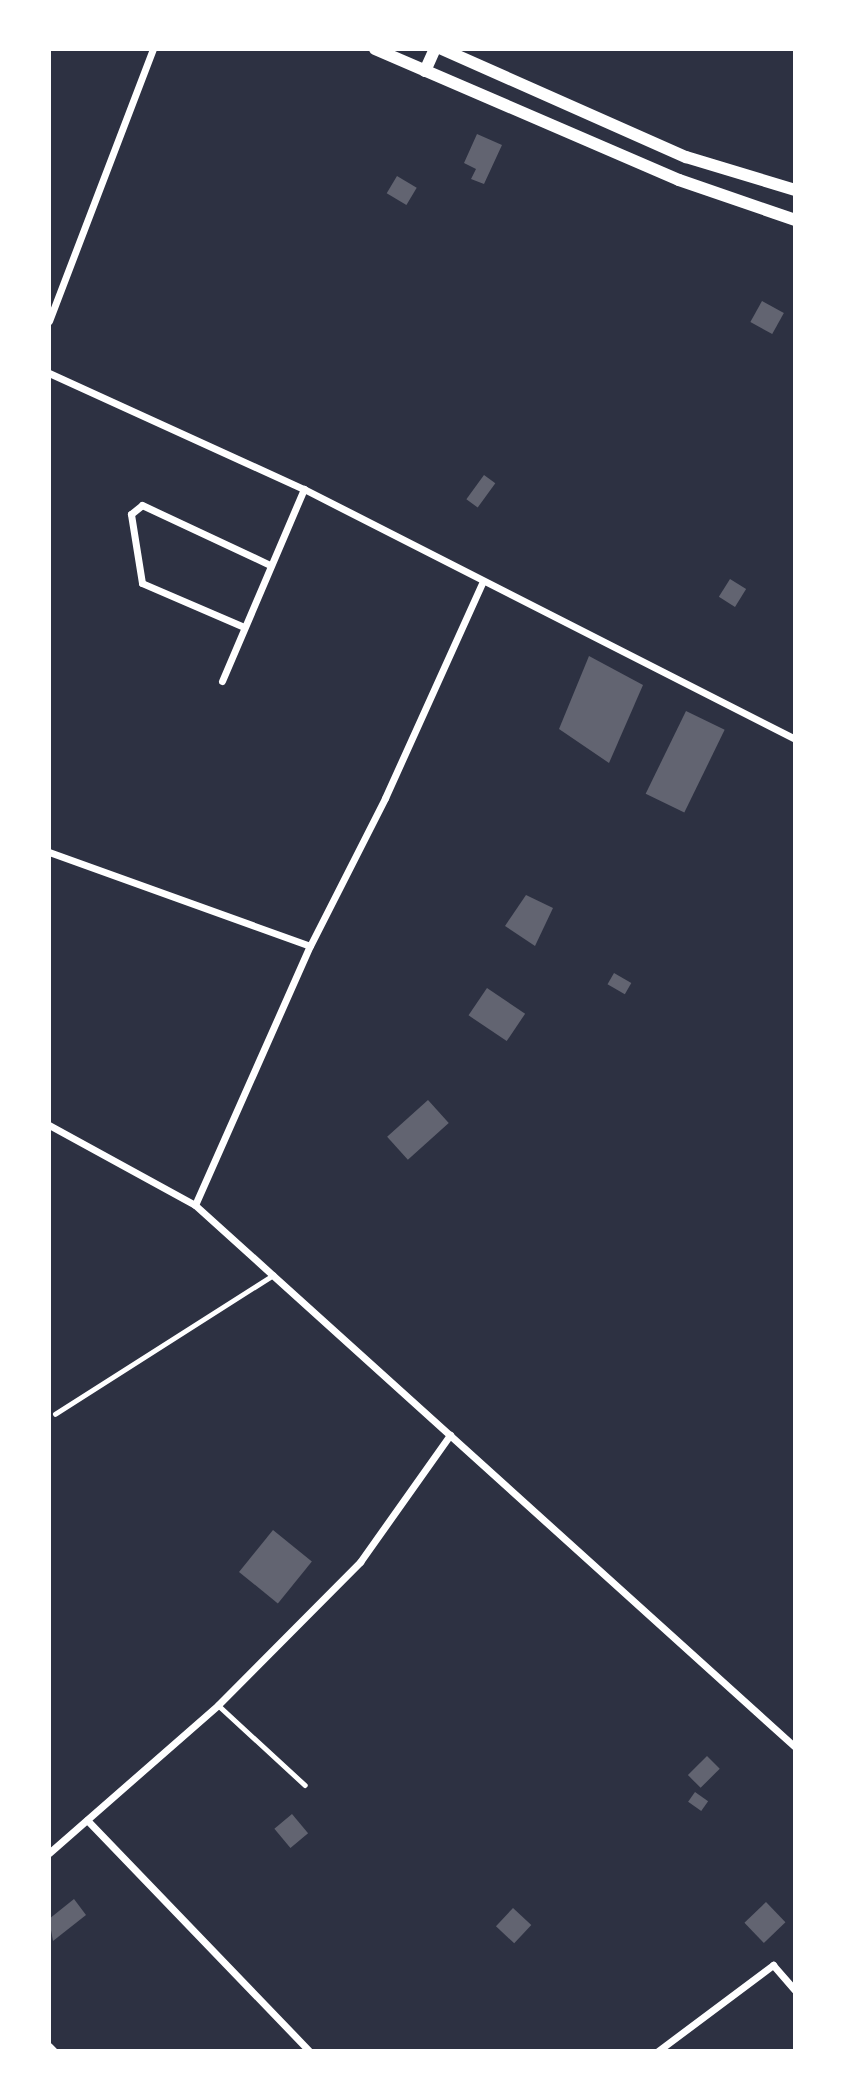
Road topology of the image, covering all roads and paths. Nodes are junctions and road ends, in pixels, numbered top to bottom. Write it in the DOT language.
graph roads {
  1 [pos="153,49"];
  2 [pos="375,49"];
  3 [pos="435,49"];
  4 [pos="442,49"];
  5 [pos="425,71"];
  6 [pos="687,157"];
  7 [pos="679,180"];
  8 [pos="795,190"];
  9 [pos="795,220"];
  10 [pos="49,321"];
  11 [pos="49,373"];
  12 [pos="304,489"];
  13 [pos="270,565"];
  14 [pos="483,581"];
  15 [pos="244,627"];
  16 [pos="222,681"];
  17 [pos="795,739"];
  18 [pos="49,852"];
  19 [pos="310,946"];
  20 [pos="49,1125"];
  21 [pos="195,1205"];
  22 [pos="273,1275"];
  23 [pos="55,1414"];
  24 [pos="450,1435"];
  25 [pos="218,1705"];
  26 [pos="795,1747"];
  27 [pos="304,1784"];
  28 [pos="87,1820"];
  29 [pos="49,1853"];
  30 [pos="795,1990"];
  31 [pos="49,2046"];
  32 [pos="54,2051"];
  33 [pos="309,2051"];
  34 [pos="658,2051"];
  1 -- 10 [label="street"];
  2 -- 5 [label="main road"];
  3 -- 5 [label="main road"];
  4 -- 6 [label="main road"];
  5 -- 7 [label="main road"];
  6 -- 7 [label="main road"];
  6 -- 8 [label="main road"];
  7 -- 9 [label="main road"];
  11 -- 12 [label="street"];
  12 -- 13 [label="street"];
  12 -- 14 [label="street"];
  13 -- 15 [label="street"];
  13 -- 15 [label="street"];
  14 -- 17 [label="street"];
  14 -- 19 [label="street"];
  15 -- 16 [label="street"];
  18 -- 19 [label="street"];
  19 -- 21 [label="street"];
  20 -- 21 [label="street"];
  21 -- 22 [label="street"];
  22 -- 23 [label="lane"];
  22 -- 24 [label="street"];
  24 -- 25 [label="street"];
  24 -- 26 [label="street"];
  25 -- 27 [label="lane"];
  25 -- 28 [label="street"];
  28 -- 29 [label="street"];
  28 -- 33 [label="street"];
  30 -- 34 [label="street"];
  31 -- 32 [label="street"];
}
